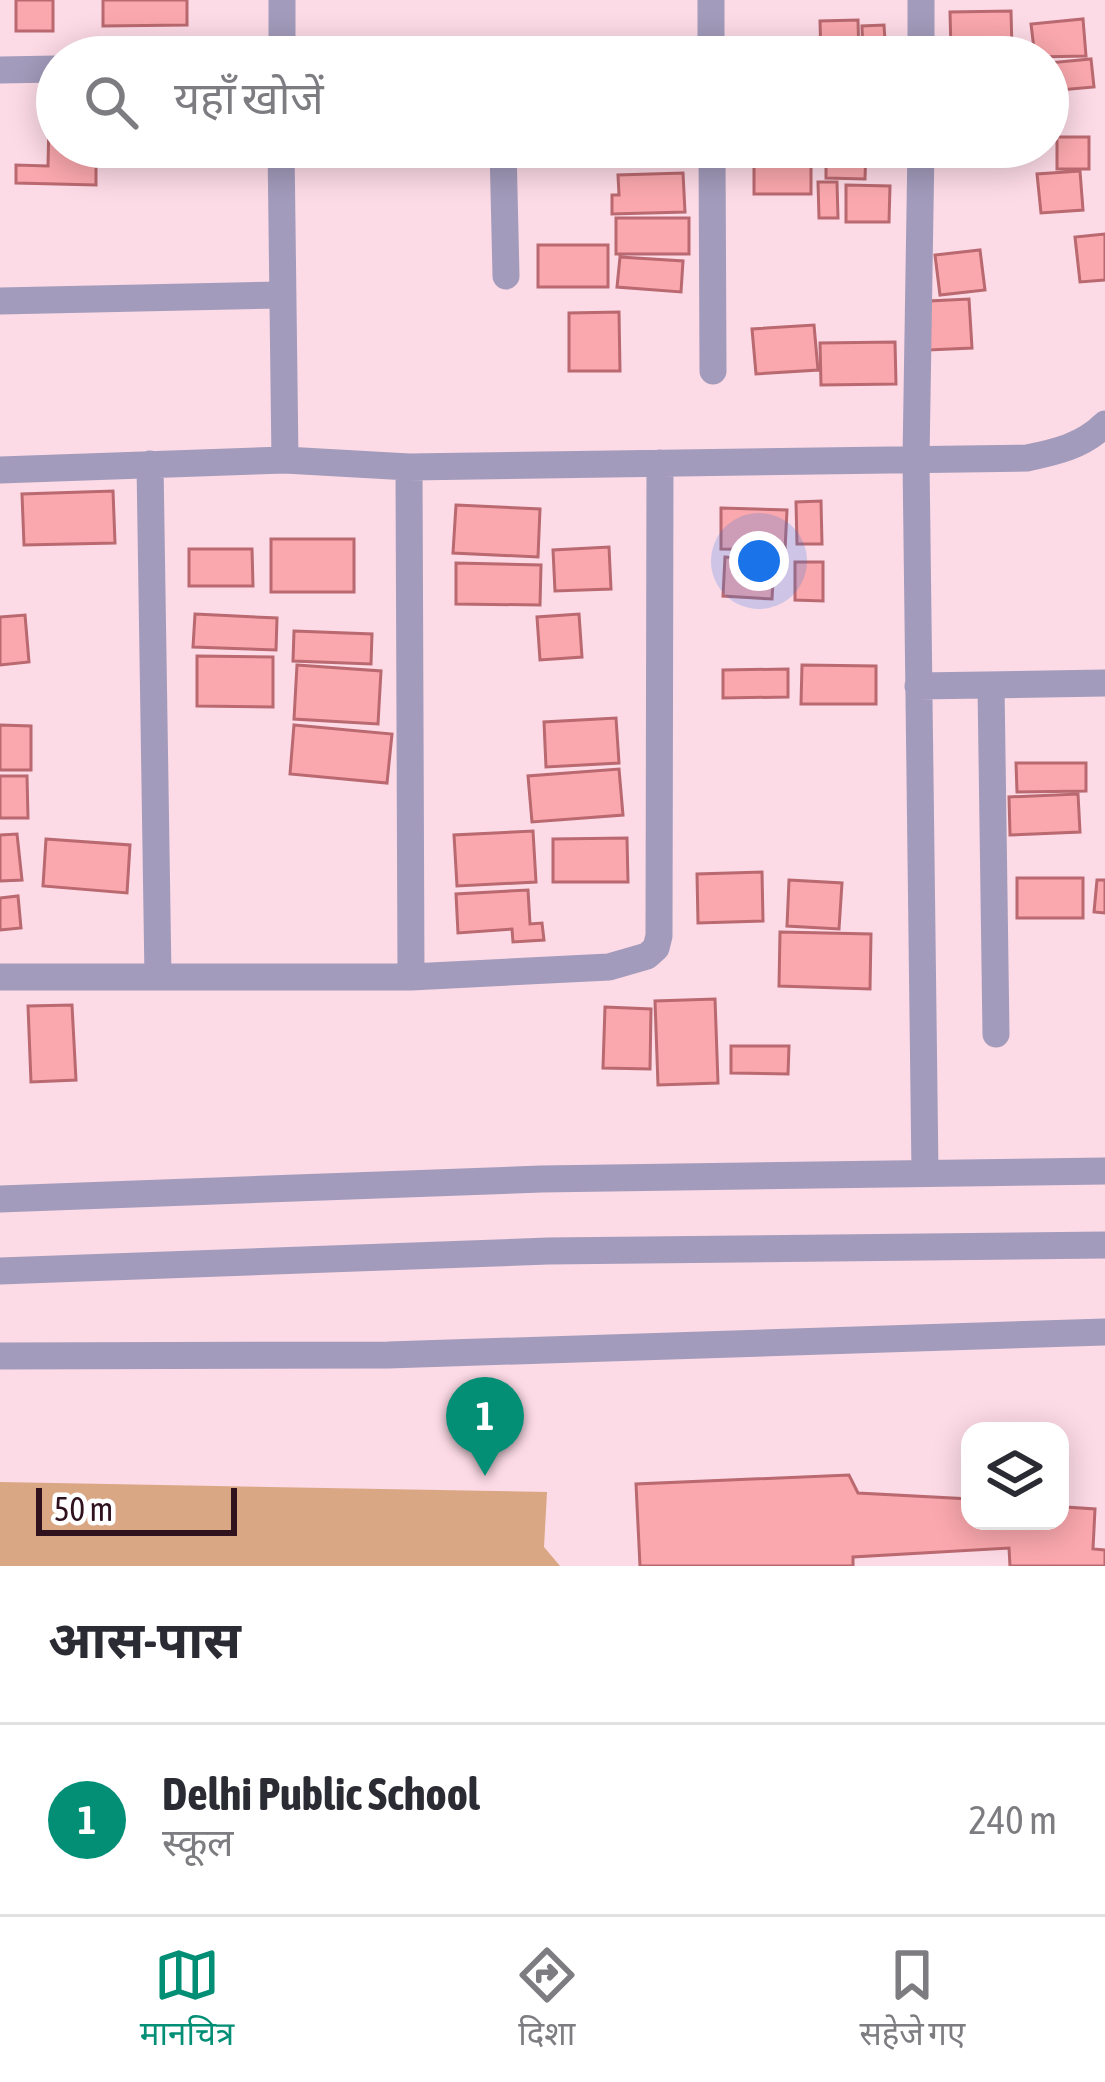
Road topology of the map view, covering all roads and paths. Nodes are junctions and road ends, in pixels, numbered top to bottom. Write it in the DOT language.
graph roads {
  1 [pos="282,0"];
  2 [pos="711,0"];
  3 [pos="921,0"];
  4 [pos="282,36"];
  5 [pos="711,36"];
  6 [pos="921,36"];
  7 [pos="36,69"];
  8 [pos="0,70"];
  9 [pos="281,168"];
  10 [pos="503,168"];
  11 [pos="712,168"];
  12 [pos="921,168"];
  13 [pos="506,277"];
  14 [pos="280,295"];
  15 [pos="0,302"];
  16 [pos="713,371"];
  17 [pos="1105,424"];
  18 [pos="285,460"];
  19 [pos="916,460"];
  20 [pos="660,463"];
  21 [pos="150,464"];
  22 [pos="409,467"];
  23 [pos="0,470"];
  24 [pos="1105,683"];
  25 [pos="991,685"];
  26 [pos="918,686"];
  27 [pos="158,976"];
  28 [pos="0,977"];
  29 [pos="411,977"];
  30 [pos="996,1034"];
  31 [pos="1105,1171"];
  32 [pos="925,1174"];
  33 [pos="0,1199"];
  34 [pos="1105,1245"];
  35 [pos="0,1271"];
  36 [pos="1105,1332"];
  37 [pos="0,1357"];
  1 -- 4 [label="street"];
  2 -- 5 [label="street"];
  3 -- 6 [label="street"];
  7 -- 8 [label="street"];
  9 -- 14 [label="street"];
  10 -- 13 [label="street"];
  11 -- 16 [label="street"];
  12 -- 19 [label="street"];
  14 -- 15 [label="street"];
  14 -- 18 [label="street"];
  17 -- 19 [label="street"];
  18 -- 21 [label="street"];
  18 -- 22 [label="street"];
  19 -- 20 [label="street"];
  19 -- 26 [label="street"];
  20 -- 22 [label="street"];
  20 -- 29 [label="street"];
  21 -- 23 [label="street"];
  21 -- 27 [label="street"];
  22 -- 29 [label="street"];
  24 -- 25 [label="street"];
  25 -- 26 [label="street"];
  25 -- 30 [label="street"];
  26 -- 32 [label="street"];
  27 -- 28 [label="street"];
  27 -- 29 [label="street"];
  31 -- 32 [label="street"];
  32 -- 33 [label="street"];
  34 -- 35 [label="street"];
  36 -- 37 [label="street"];
}
